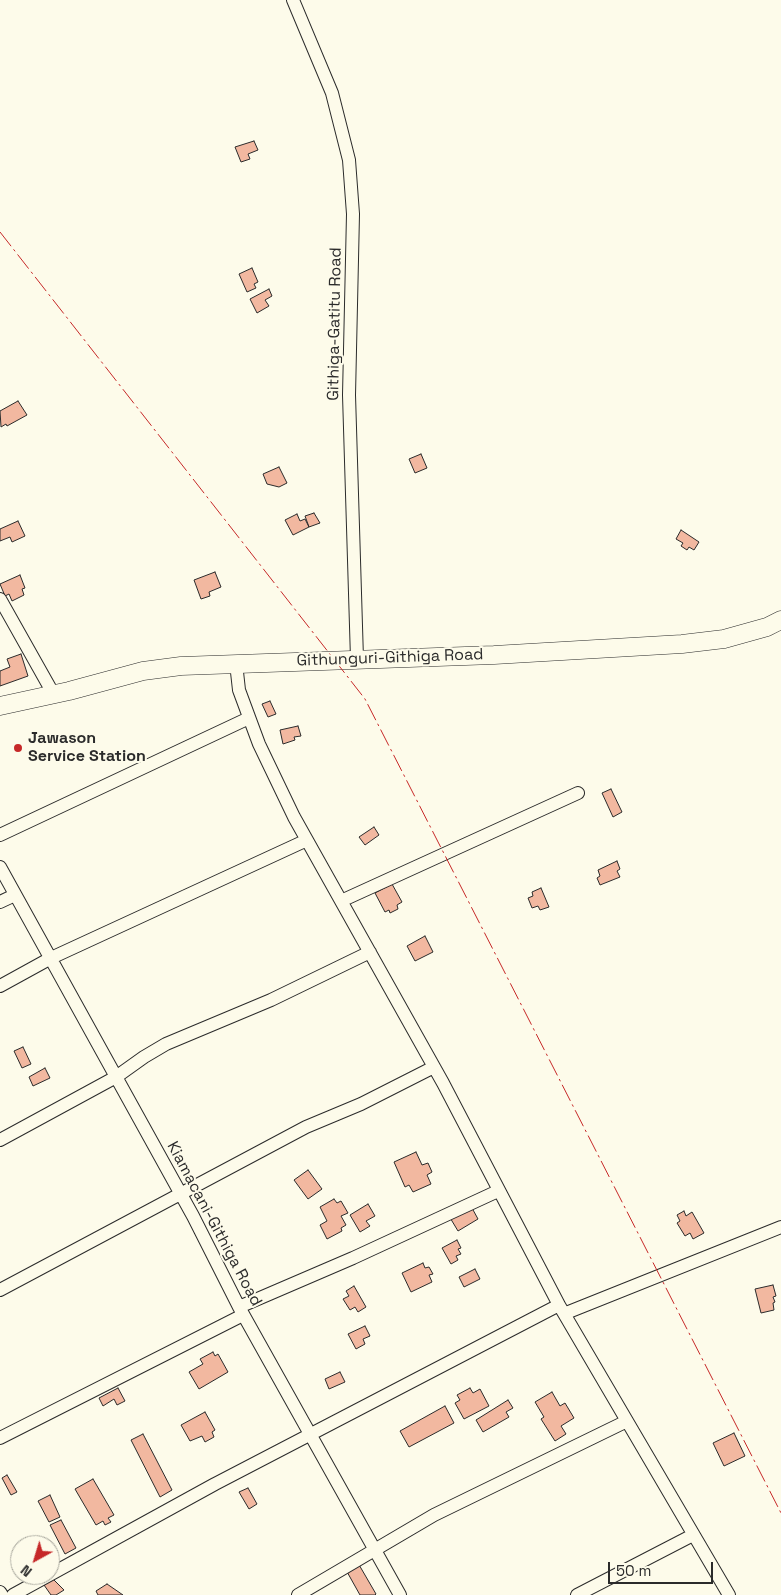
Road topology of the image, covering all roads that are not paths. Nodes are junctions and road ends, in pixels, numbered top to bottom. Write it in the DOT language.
graph roads {
  1 [pos="293,0"];
  2 [pos="0,599"];
  3 [pos="781,620"];
  4 [pos="357,659"];
  5 [pos="236,664"];
  6 [pos="54,695"];
  7 [pos="0,706"];
  8 [pos="249,718"];
  9 [pos="578,793"];
  10 [pos="0,835"];
  11 [pos="307,840"];
  12 [pos="0,867"];
  13 [pos="16,895"];
  14 [pos="342,900"];
  15 [pos="0,902"];
  16 [pos="370,952"];
  17 [pos="51,958"];
  18 [pos="0,986"];
  19 [pos="434,1067"];
  20 [pos="116,1077"];
  21 [pos="0,1140"];
  22 [pos="498,1191"];
  23 [pos="182,1195"];
  24 [pos="781,1227"];
  25 [pos="0,1290"];
  26 [pos="562,1309"];
  27 [pos="241,1311"];
  28 [pos="627,1421"];
  29 [pos="310,1434"];
  30 [pos="0,1438"];
  31 [pos="693,1535"];
  32 [pos="376,1551"];
  33 [pos="0,1592"];
  34 [pos="2,1595"];
  35 [pos="13,1595"];
  36 [pos="298,1595"];
  37 [pos="400,1595"];
  38 [pos="577,1595"];
  39 [pos="729,1595"];
  1 -- 4 [label="street, Githiga-Gatitu Road"];
  2 -- 6 [label="street"];
  3 -- 4 [label="street, Githunguri-Githiga Road"];
  4 -- 5 [label="street, Githunguri-Githiga Road"];
  5 -- 6 [label="street, Githunguri-Githiga Road"];
  5 -- 8 [label="street"];
  6 -- 7 [label="street, Githunguri-Githiga Road"];
  8 -- 10 [label="street"];
  8 -- 11 [label="street"];
  9 -- 14 [label="street"];
  11 -- 14 [label="street"];
  11 -- 17 [label="street"];
  12 -- 13 [label="street, Kiamacani-Githiga Road"];
  13 -- 15 [label="street"];
  13 -- 17 [label="street, Kiamacani-Githiga Road"];
  14 -- 16 [label="street"];
  16 -- 19 [label="street"];
  16 -- 20 [label="street"];
  17 -- 18 [label="street"];
  17 -- 20 [label="street, Kiamacani-Githiga Road"];
  19 -- 22 [label="street"];
  19 -- 23 [label="street"];
  20 -- 21 [label="street"];
  20 -- 23 [label="street, Kiamacani-Githiga Road"];
  22 -- 26 [label="street"];
  22 -- 27 [label="street"];
  23 -- 25 [label="street"];
  23 -- 27 [label="street, Kiamacani-Githiga Road"];
  24 -- 26 [label="street"];
  26 -- 28 [label="street"];
  26 -- 29 [label="street"];
  27 -- 29 [label="street, Kiamacani-Githiga Road"];
  27 -- 30 [label="street"];
  28 -- 31 [label="street"];
  28 -- 32 [label="street"];
  29 -- 32 [label="street, Kiamacani-Githiga Road"];
  29 -- 35 [label="street"];
  31 -- 38 [label="street"];
  31 -- 39 [label="street"];
  32 -- 36 [label="street"];
  32 -- 37 [label="street, Kiamacani-Githiga Road"];
  33 -- 34 [label="street"];
}
